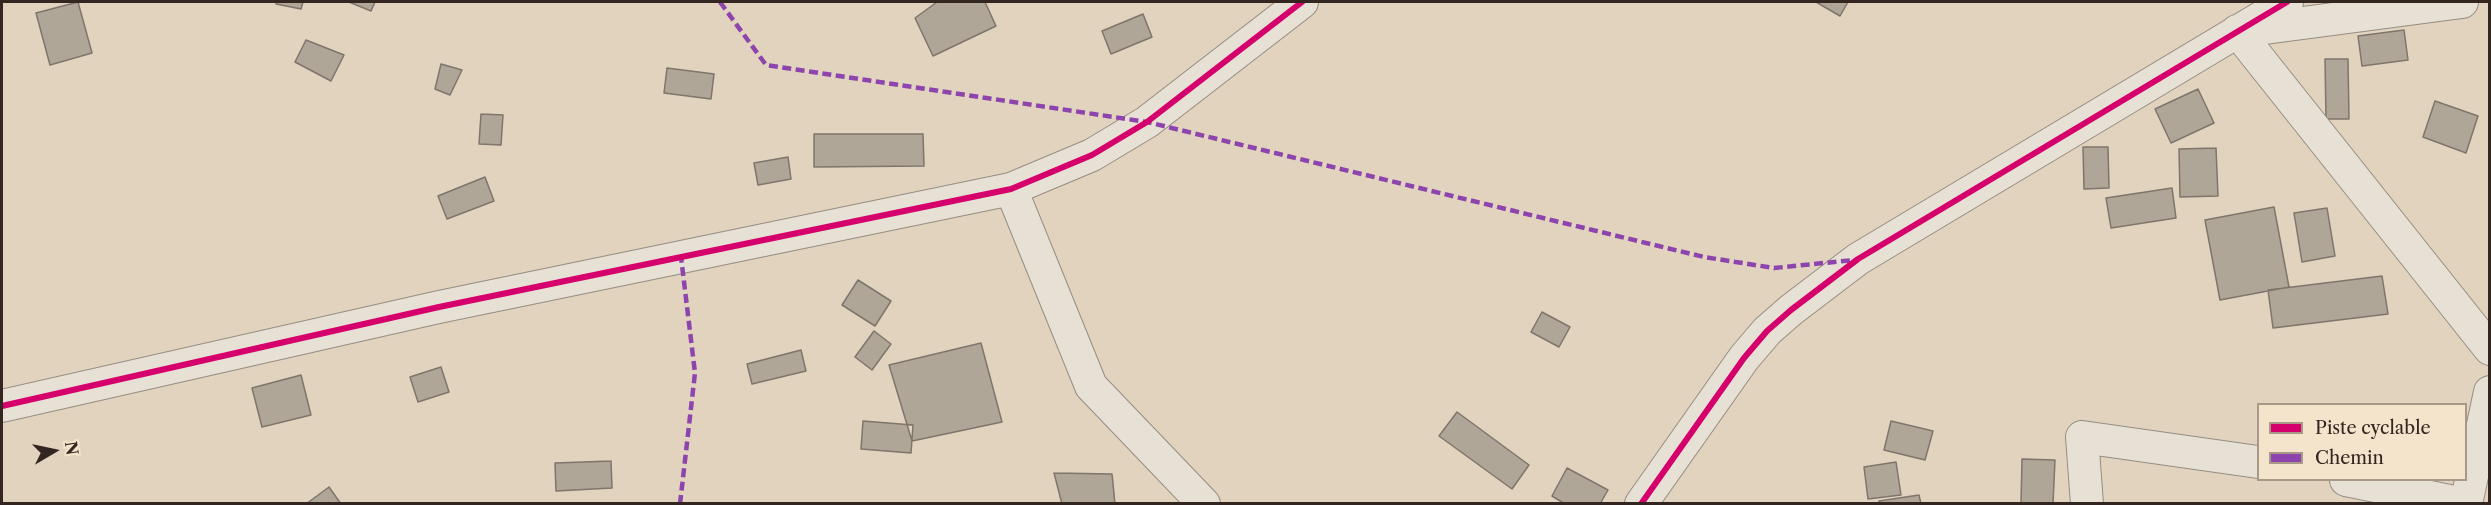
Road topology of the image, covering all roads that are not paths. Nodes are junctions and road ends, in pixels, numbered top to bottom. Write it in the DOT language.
graph roads {
  1 [pos="1302,2"];
  2 [pos="2287,2"];
  3 [pos="2462,2"];
  4 [pos="2237,32"];
  5 [pos="1011,189"];
  6 [pos="2490,349"];
  7 [pos="2490,392"];
  8 [pos="2,406"];
  9 [pos="2257,462"];
  10 [pos="2351,481"];
  11 [pos="1204,504"];
  12 [pos="1641,504"];
  13 [pos="2087,504"];
  14 [pos="2465,504"];
  1 -- 5 [label="street"];
  2 -- 4 [label="street"];
  3 -- 4 [label="street"];
  4 -- 6 [label="street"];
  4 -- 12 [label="street"];
  5 -- 8 [label="street"];
  5 -- 11 [label="street"];
  7 -- 14 [label="street"];
  9 -- 13 [label="street"];
  10 -- 14 [label="street"];
}
